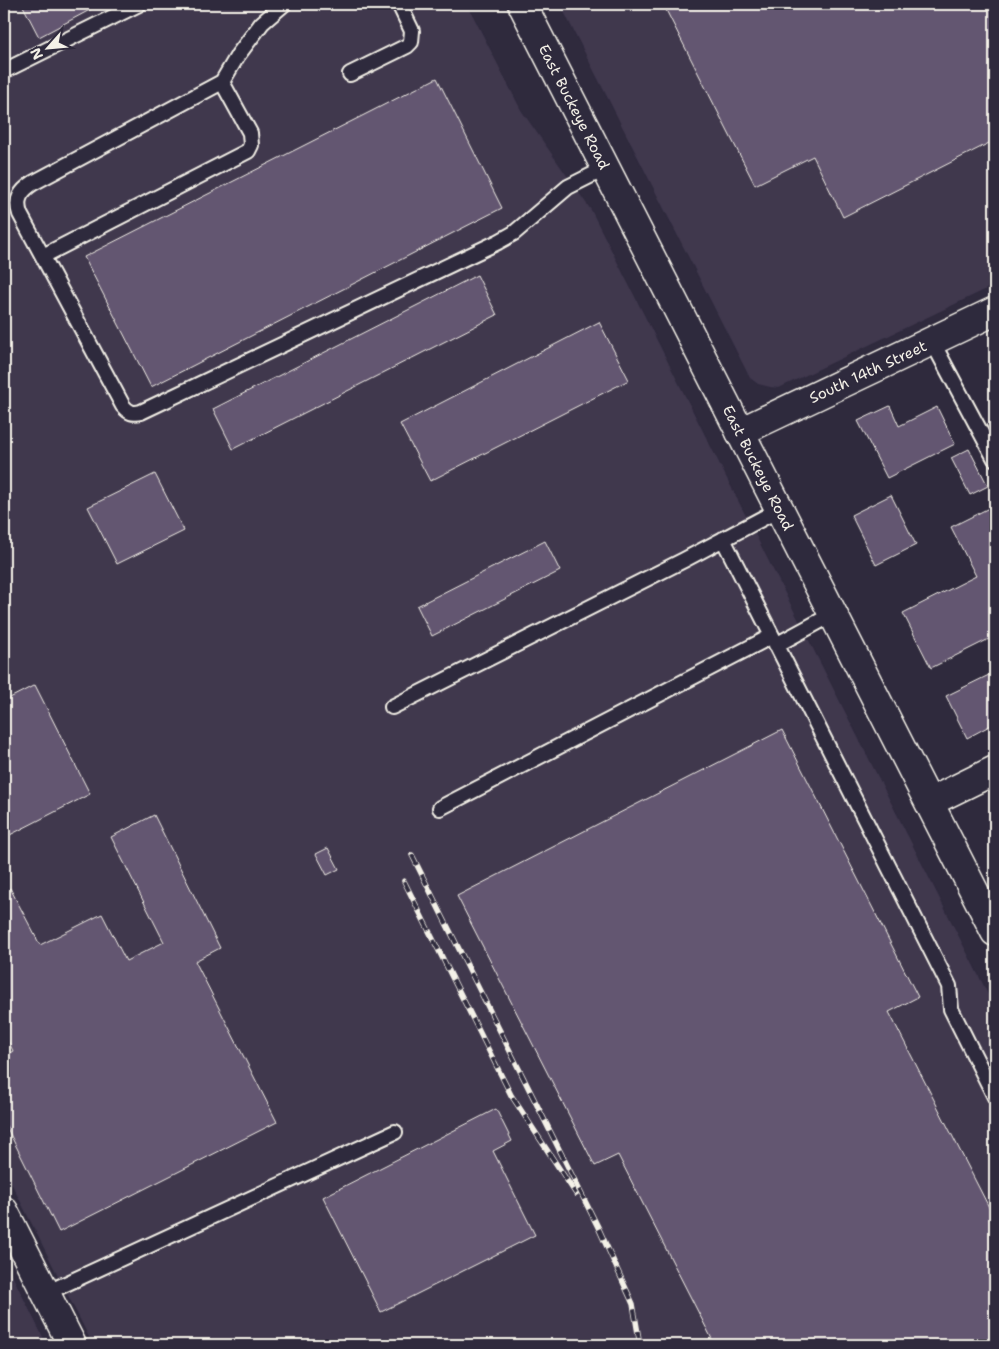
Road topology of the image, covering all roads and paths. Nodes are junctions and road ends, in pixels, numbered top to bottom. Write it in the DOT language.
graph roads {
  1 [pos="139,4"];
  2 [pos="284,4"];
  3 [pos="399,4"];
  4 [pos="522,4"];
  5 [pos="4,71"];
  6 [pos="350,74"];
  7 [pos="222,82"];
  8 [pos="606,168"];
  9 [pos="42,256"];
  10 [pos="995,311"];
  11 [pos="932,341"];
  12 [pos="740,432"];
  13 [pos="995,460"];
  14 [pos="780,509"];
  15 [pos="723,539"];
  16 [pos="833,614"];
  17 [pos="774,640"];
  18 [pos="392,707"];
  19 [pos="995,770"];
  20 [pos="930,802"];
  21 [pos="440,808"];
  22 [pos="995,932"];
  23 [pos="995,1096"];
  24 [pos="394,1132"];
  25 [pos="4,1211"];
  26 [pos="46,1293"];
  27 [pos="67,1344"];
  1 -- 5 [label="lane"];
  2 -- 7 [label="lane"];
  3 -- 6 [label="lane"];
  4 -- 8 [label="main road, East Buckeye Road"];
  7 -- 9 [label="lane"];
  7 -- 9 [label="lane"];
  8 -- 9 [label="lane"];
  8 -- 12 [label="main road, East Buckeye Road"];
  10 -- 11 [label="main road, South 14th Street"];
  11 -- 12 [label="main road, South 14th Street"];
  11 -- 13 [label="lane"];
  12 -- 14 [label="main road, East Buckeye Road"];
  14 -- 15 [label="lane"];
  14 -- 16 [label="main road, East Buckeye Road"];
  15 -- 17 [label="lane"];
  15 -- 18 [label="lane"];
  16 -- 17 [label="lane"];
  16 -- 20 [label="main road, East Buckeye Road"];
  17 -- 21 [label="lane"];
  17 -- 23 [label="lane"];
  19 -- 20 [label="main road"];
  20 -- 22 [label="main road, East Buckeye Road"];
  24 -- 26 [label="lane"];
  25 -- 26 [label="main road"];
  26 -- 27 [label="main road"];
}
